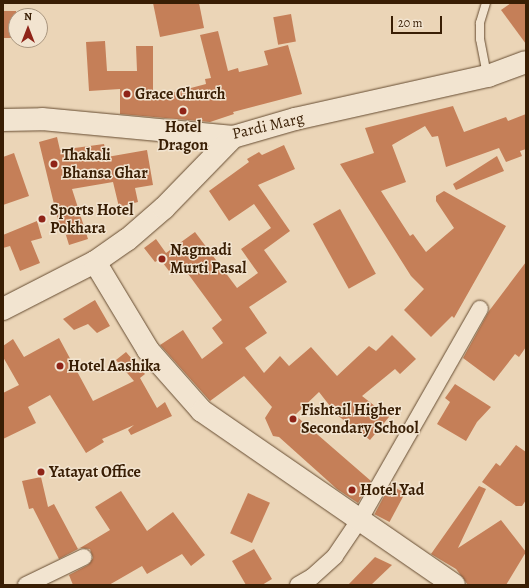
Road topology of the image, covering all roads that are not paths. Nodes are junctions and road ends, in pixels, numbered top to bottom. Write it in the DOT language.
graph roads {
  1 [pos="486,3"];
  2 [pos="526,62"];
  3 [pos="488,76"];
  4 [pos="3,120"];
  5 [pos="233,137"];
  6 [pos="95,262"];
  7 [pos="3,309"];
  8 [pos="480,309"];
  9 [pos="360,519"];
  10 [pos="84,557"];
  11 [pos="26,585"];
  12 [pos="298,585"];
  13 [pos="454,585"];
  1 -- 3 [label="lane"];
  2 -- 3 [label="main road, Pardi Marg"];
  3 -- 5 [label="main road, Pardi Marg"];
  4 -- 5 [label="main road, Pardi Marg"];
  5 -- 6 [label="main road"];
  6 -- 7 [label="main road"];
  6 -- 9 [label="main road"];
  8 -- 9 [label="street"];
  9 -- 12 [label="street"];
  9 -- 13 [label="main road"];
  10 -- 11 [label="street"];
}
